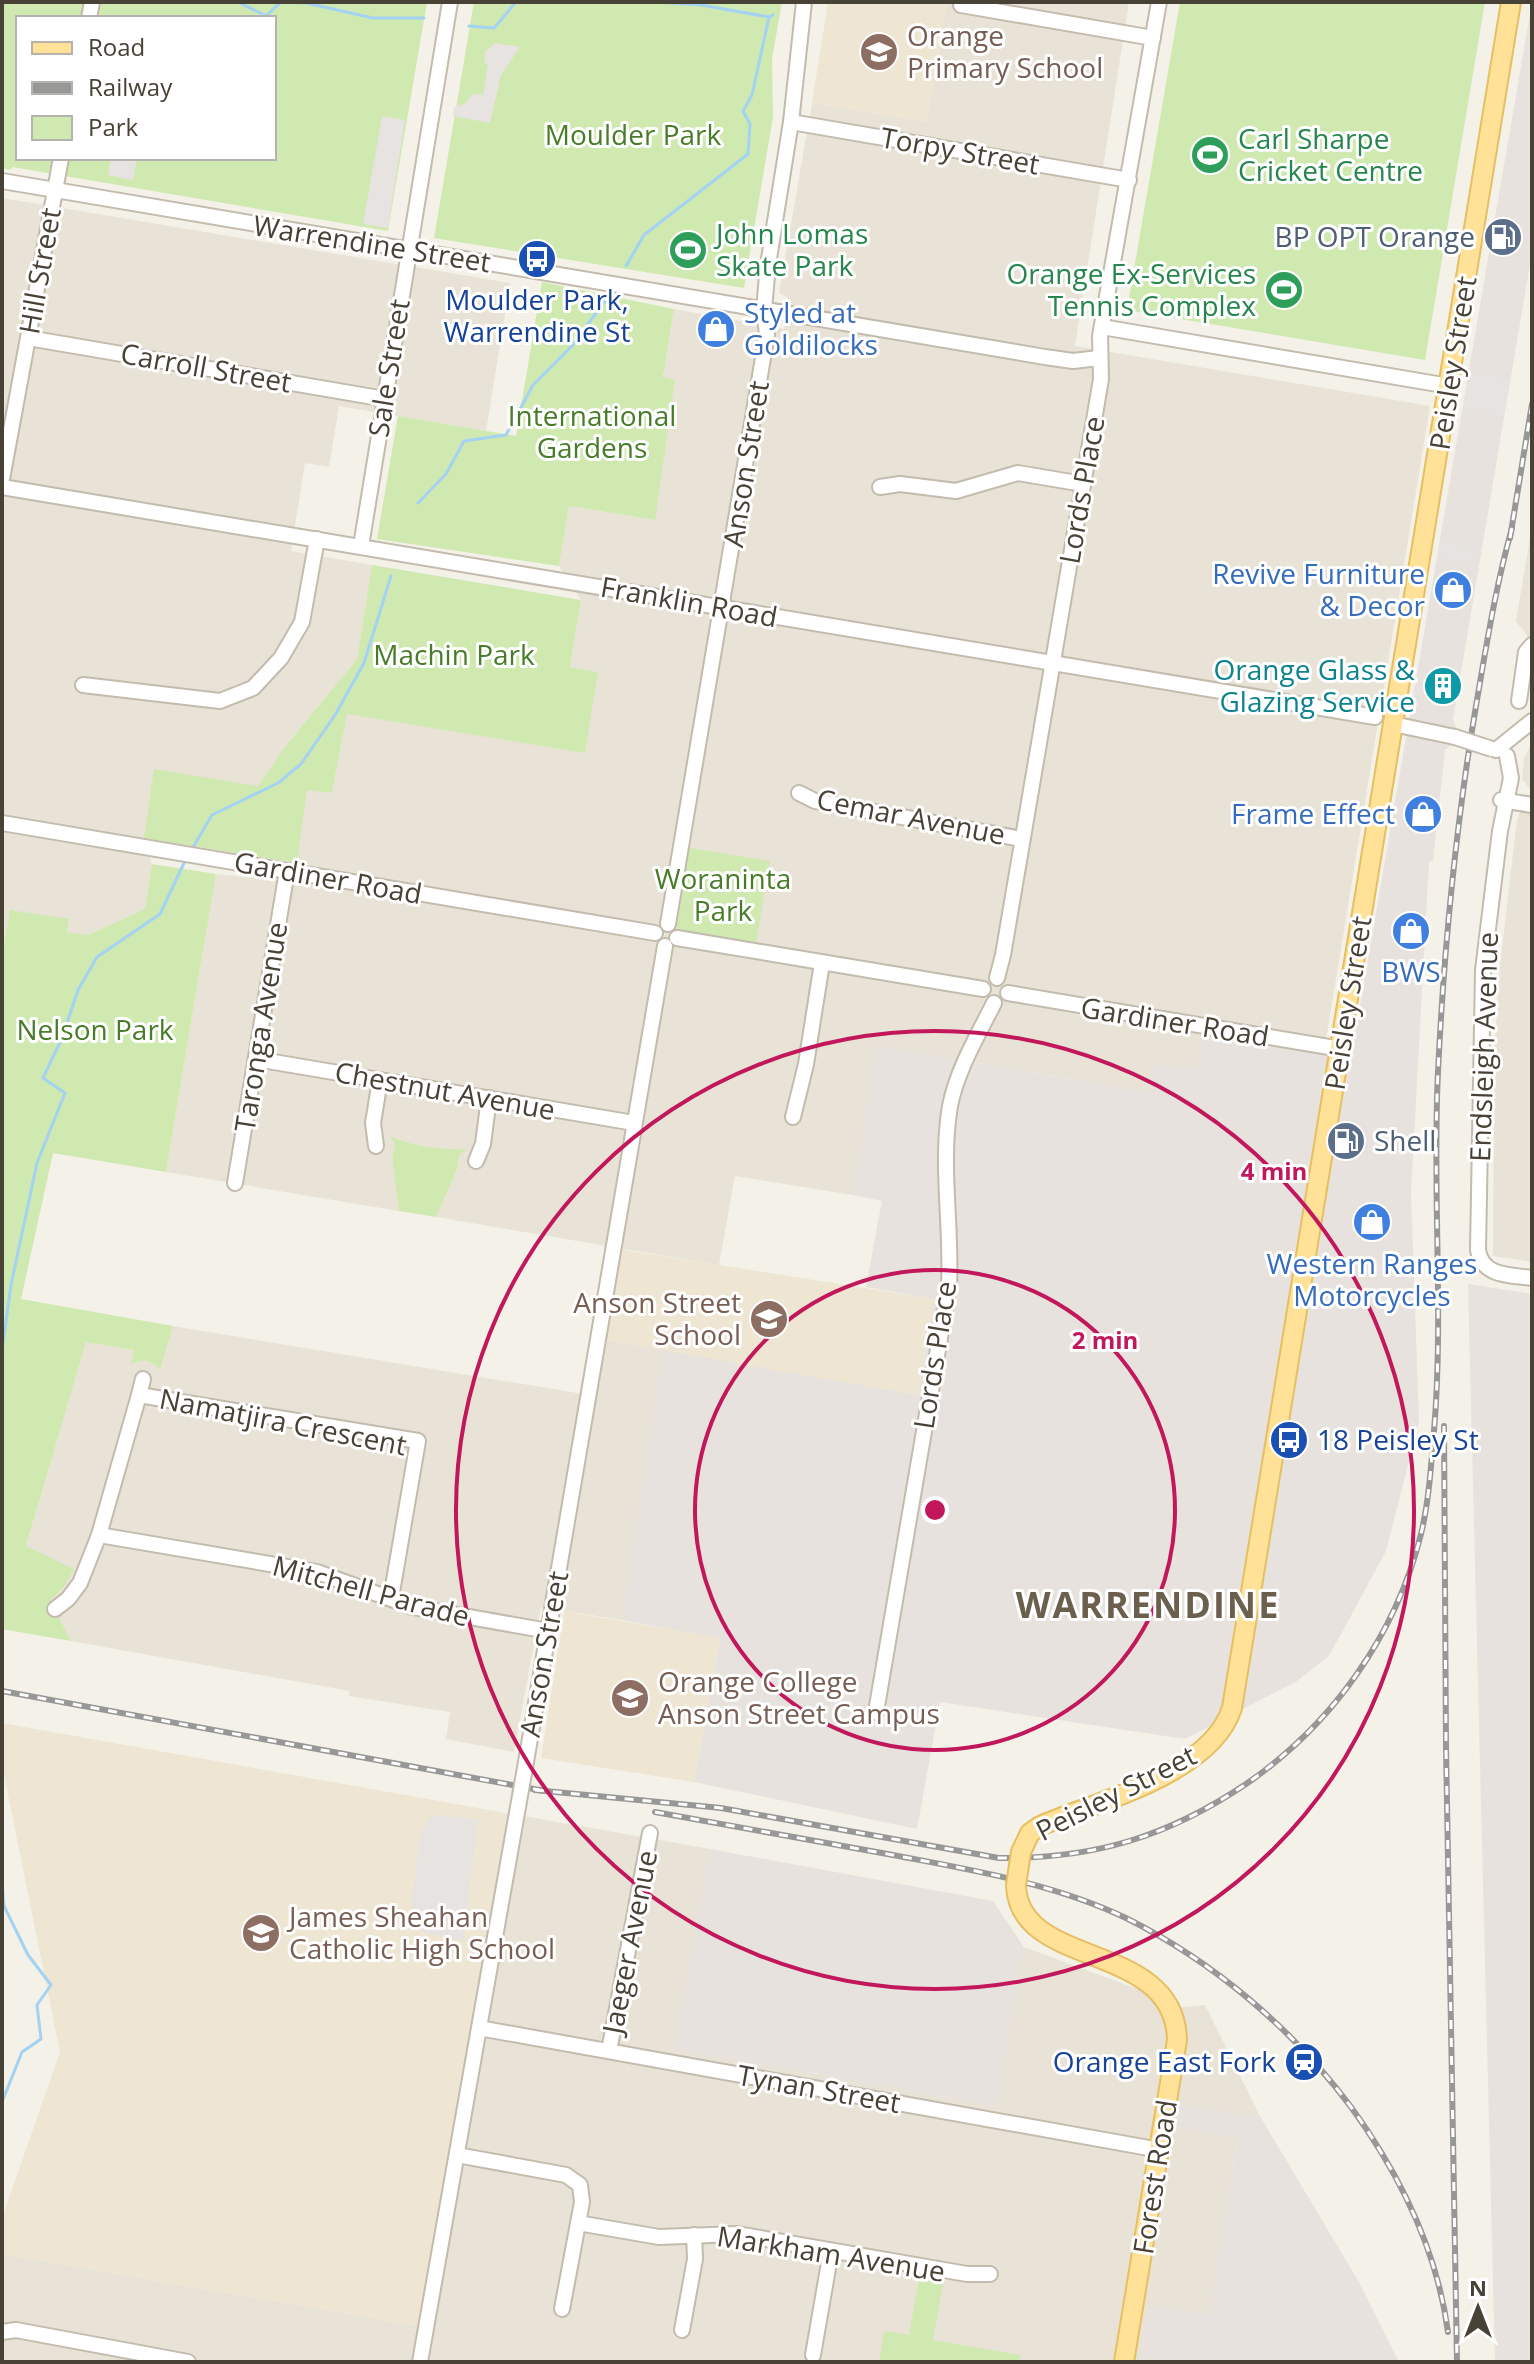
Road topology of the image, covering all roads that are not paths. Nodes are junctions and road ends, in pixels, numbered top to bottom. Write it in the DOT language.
graph roads {
  1 [pos="450,2"];
  2 [pos="804,2"];
  3 [pos="1159,2"];
  4 [pos="1511,2"];
  5 [pos="961,5"];
  6 [pos="1153,38"];
  7 [pos="791,122"];
  8 [pos="61,160"];
  9 [pos="1129,180"];
  10 [pos="2,181"];
  11 [pos="55,190"];
  12 [pos="408,249"];
  13 [pos="767,282"];
  14 [pos="743,306"];
  15 [pos="764,309"];
  16 [pos="1102,327"];
  17 [pos="28,338"];
  18 [pos="1099,358"];
  19 [pos="1449,386"];
  20 [pos="385,399"];
  21 [pos="2,479"];
  22 [pos="1083,484"];
  23 [pos="2,487"];
  24 [pos="880,487"];
  25 [pos="317,539"];
  26 [pos="361,546"];
  27 [pos="722,607"];
  28 [pos="1532,645"];
  29 [pos="1053,664"];
  30 [pos="83,685"];
  31 [pos="1519,701"];
  32 [pos="1375,717"];
  33 [pos="1532,721"];
  34 [pos="1393,724"];
  35 [pos="1532,728"];
  36 [pos="1499,753"];
  37 [pos="1511,778"];
  38 [pos="799,793"];
  39 [pos="1504,800"];
  40 [pos="1532,803"];
  41 [pos="2,823"];
  42 [pos="1022,839"];
  43 [pos="287,871"];
  44 [pos="661,928"];
  45 [pos="671,942"];
  46 [pos="822,963"];
  47 [pos="997,978"];
  48 [pos="983,989"];
  49 [pos="1008,993"];
  50 [pos="994,1003"];
  51 [pos="1341,1049"];
  52 [pos="256,1059"];
  53 [pos="380,1080"];
  54 [pos="489,1098"];
  55 [pos="793,1117"];
  56 [pos="634,1123"];
  57 [pos="376,1146"];
  58 [pos="476,1161"];
  59 [pos="235,1183"];
  60 [pos="1532,1278"];
  61 [pos="143,1379"];
  62 [pos="139,1395"];
  63 [pos="99,1535"];
  64 [pos="391,1598"];
  65 [pos="55,1609"];
  66 [pos="548,1631"];
  67 [pos="876,1712"];
  68 [pos="650,1833"];
  69 [pos="1016,1885"];
  70 [pos="479,2028"];
  71 [pos="609,2051"];
  72 [pos="1160,2150"];
  73 [pos="457,2155"];
  74 [pos="578,2223"];
  75 [pos="694,2235"];
  76 [pos="831,2251"];
  77 [pos="990,2274"];
  78 [pos="562,2309"];
  79 [pos="682,2330"];
  80 [pos="2,2332"];
  81 [pos="113,2355"];
  82 [pos="813,2355"];
  83 [pos="188,2362"];
  84 [pos="420,2362"];
  85 [pos="1124,2362"];
  1 -- 12 [label="street, Sale Street"];
  2 -- 7 [label="street, Anson Street"];
  3 -- 6 [label="street, Lords Place"];
  4 -- 19 [label="main road, Peisley Street"];
  5 -- 6 [label="street"];
  6 -- 9 [label="street, Lords Place"];
  7 -- 9 [label="street, Torpy Street"];
  7 -- 13 [label="street, Anson Street"];
  8 -- 11 [label="street, Hill Street"];
  9 -- 16 [label="street, Lords Place"];
  10 -- 11 [label="street, Warrendine Street"];
  11 -- 12 [label="street, Warrendine Street"];
  11 -- 17 [label="street, Hill Street"];
  12 -- 14 [label="street, Warrendine Street"];
  12 -- 20 [label="street, Sale Street"];
  13 -- 14 [label="street"];
  13 -- 15 [label="street, Anson Street"];
  14 -- 15 [label="street, Warrendine Street"];
  15 -- 18 [label="street, Warrendine Street"];
  15 -- 27 [label="street, Anson Street"];
  16 -- 18 [label="street, Lords Place"];
  16 -- 19 [label="street"];
  17 -- 20 [label="street, Carroll Street"];
  17 -- 21 [label="street, Hill Street"];
  18 -- 22 [label="street, Lords Place"];
  19 -- 34 [label="main road, Peisley Street"];
  20 -- 26 [label="street, Sale Street"];
  22 -- 24 [label="street"];
  22 -- 29 [label="street, Lords Place"];
  23 -- 25 [label="street, Franklin Road"];
  25 -- 26 [label="street, Franklin Road"];
  25 -- 30 [label="street"];
  26 -- 27 [label="street, Franklin Road"];
  27 -- 29 [label="street, Franklin Road"];
  27 -- 44 [label="street, Anson Street"];
  28 -- 31 [label="street"];
  29 -- 32 [label="street, Franklin Road"];
  29 -- 42 [label="street, Lords Place"];
  33 -- 36 [label="street"];
  34 -- 36 [label="street, bridge"];
  34 -- 51 [label="main road, Peisley Street"];
  35 -- 36 [label="street"];
  36 -- 37 [label="street, Endsleigh Avenue"];
  36 -- 39 [label="street, Endsleigh Avenue"];
  37 -- 39 [label="street, Endsleigh Avenue"];
  37 -- 40 [label="street"];
  38 -- 42 [label="street, Cemar Avenue"];
  39 -- 40 [label="street"];
  39 -- 60 [label="street, Endsleigh Avenue"];
  41 -- 43 [label="street, Gardiner Road"];
  42 -- 47 [label="street, Lords Place"];
  43 -- 44 [label="street, Gardiner Road"];
  43 -- 52 [label="street, Taronga Avenue"];
  44 -- 45 [label="street"];
  45 -- 46 [label="street"];
  45 -- 56 [label="street, Anson Street"];
  46 -- 48 [label="street"];
  46 -- 55 [label="street"];
  47 -- 48 [label="street"];
  47 -- 49 [label="street"];
  48 -- 50 [label="street"];
  49 -- 50 [label="street"];
  49 -- 51 [label="street, Gardiner Road"];
  50 -- 67 [label="street, Lords Place"];
  51 -- 69 [label="main road, Peisley Street, bridge"];
  52 -- 53 [label="street, Chestnut Avenue"];
  52 -- 59 [label="street, Taronga Avenue"];
  53 -- 54 [label="street, Chestnut Avenue"];
  53 -- 57 [label="street"];
  54 -- 56 [label="street, Chestnut Avenue"];
  54 -- 58 [label="street"];
  56 -- 66 [label="street, Anson Street"];
  61 -- 62 [label="street, Namatjira Crescent"];
  62 -- 63 [label="street, Namatjira Crescent"];
  62 -- 64 [label="street, Namatjira Crescent"];
  63 -- 64 [label="street, Mitchell Parade"];
  63 -- 65 [label="street, Namatjira Crescent"];
  64 -- 66 [label="street, Mitchell Parade"];
  66 -- 70 [label="street, Anson Street, bridge"];
  68 -- 71 [label="street, Jaeger Avenue"];
  69 -- 72 [label="main road, Forest Road"];
  70 -- 71 [label="street, Tynan Street"];
  70 -- 73 [label="street, Anson Street"];
  71 -- 72 [label="street, Tynan Street"];
  72 -- 85 [label="main road, Forest Road"];
  73 -- 74 [label="street"];
  73 -- 84 [label="street, Anson Street"];
  74 -- 75 [label="street, Markham Avenue"];
  74 -- 78 [label="street"];
  75 -- 76 [label="street, Markham Avenue"];
  75 -- 79 [label="street"];
  76 -- 77 [label="street, Markham Avenue"];
  76 -- 82 [label="street"];
  80 -- 81 [label="street"];
  81 -- 83 [label="street"];
}
